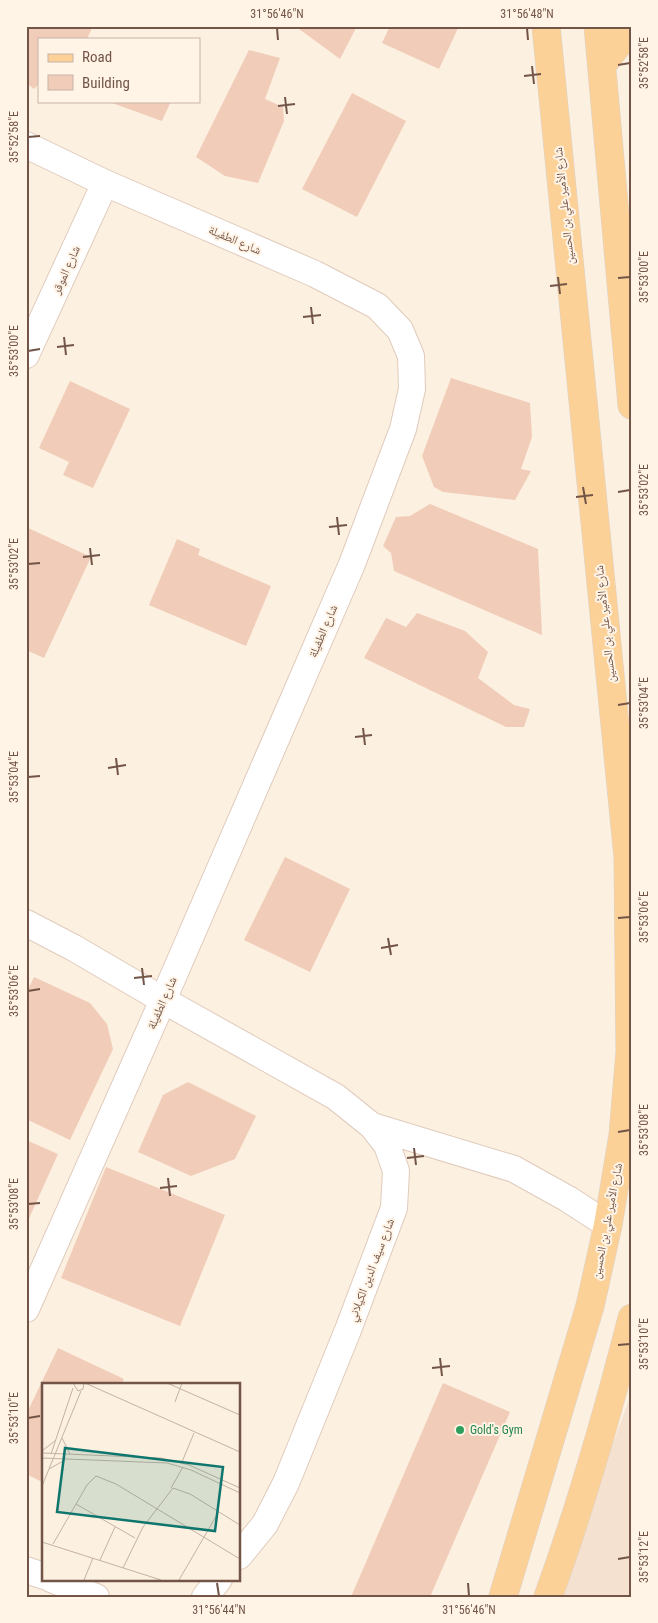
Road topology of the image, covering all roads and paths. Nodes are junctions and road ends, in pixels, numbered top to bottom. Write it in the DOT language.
graph roads {
  1 [pos="598,26"];
  2 [pos="632,31"];
  3 [pos="544,34"];
  4 [pos="602,65"];
  5 [pos="26,145"];
  6 [pos="105,184"];
  7 [pos="26,356"];
  8 [pos="632,404"];
  9 [pos="26,923"];
  10 [pos="163,1000"];
  11 [pos="372,1126"];
  12 [pos="608,1225"];
  13 [pos="26,1308"];
  14 [pos="632,1318"];
  15 [pos="240,1555"];
  16 [pos="26,1570"];
  17 [pos="42,1575"];
  18 [pos="54,1580"];
  19 [pos="218,1580"];
  20 [pos="96,1597"];
  21 [pos="205,1597"];
  22 [pos="503,1597"];
  23 [pos="548,1597"];
  1 -- 4 [label="main road"];
  2 -- 4 [label="main road"];
  3 -- 12 [label="main road, شارع الأمير علي بن الحسين"];
  4 -- 8 [label="main road"];
  5 -- 6 [label="street, شارع الطفيلة"];
  6 -- 7 [label="street, شارع الموقر"];
  6 -- 10 [label="street, شارع الطفيلة"];
  9 -- 10 [label="street, شارع سيف الدين الكيلاني"];
  10 -- 11 [label="street, شارع سيف الدين الكيلاني"];
  10 -- 13 [label="street, شارع الطفيلة"];
  11 -- 12 [label="street"];
  11 -- 15 [label="street, شارع سيف الدين الكيلاني"];
  12 -- 22 [label="main road, شارع الأمير علي بن الحسين"];
  14 -- 23 [label="main road"];
  16 -- 17 [label="street"];
  18 -- 20 [label="street"];
  19 -- 21 [label="street"];
}
